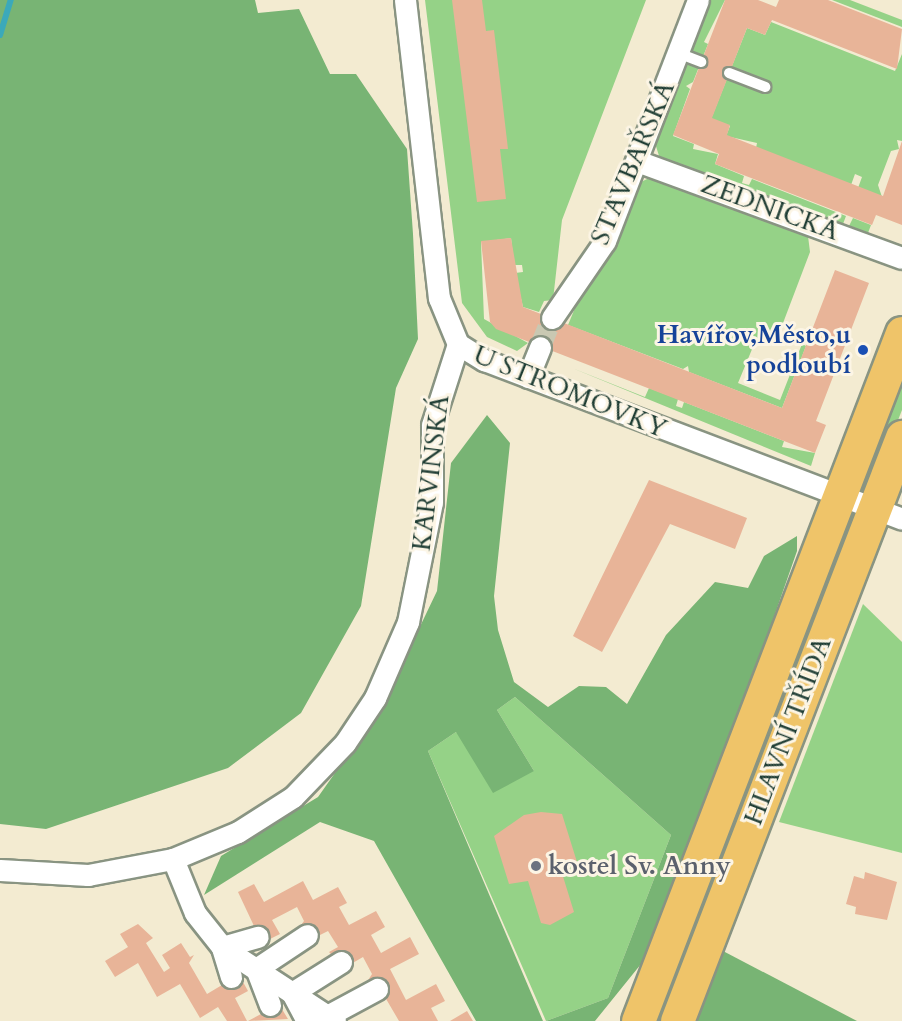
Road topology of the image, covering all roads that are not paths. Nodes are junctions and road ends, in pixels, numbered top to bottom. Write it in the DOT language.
graph roads {
  1 [pos="405,0"];
  2 [pos="698,0"];
  3 [pos="678,53"];
  4 [pos="701,62"];
  5 [pos="729,73"];
  6 [pos="765,87"];
  7 [pos="637,161"];
  8 [pos="902,258"];
  9 [pos="552,318"];
  10 [pos="902,333"];
  11 [pos="458,344"];
  12 [pos="540,347"];
  13 [pos="528,377"];
  14 [pos="902,437"];
  15 [pos="857,503"];
  16 [pos="902,519"];
  17 [pos="173,859"];
  18 [pos="0,870"];
  19 [pos="307,935"];
  20 [pos="258,937"];
  21 [pos="222,947"];
  22 [pos="341,962"];
  23 [pos="256,969"];
  24 [pos="231,977"];
  25 [pos="376,989"];
  26 [pos="292,993"];
  27 [pos="270,1005"];
  28 [pos="325,1020"];
  29 [pos="638,1021"];
  30 [pos="677,1021"];
  1 -- 11 [label="street, U STROMOVKY"];
  2 -- 3 [label="street, STAVBAŘSKÁ"];
  3 -- 4 [label="lane"];
  3 -- 7 [label="street, STAVBAŘSKÁ"];
  5 -- 6 [label="lane"];
  7 -- 8 [label="street, ZEDNICKÁ"];
  7 -- 9 [label="street, STAVBAŘSKÁ"];
  10 -- 15 [label="main road"];
  11 -- 13 [label="street, U STROMOVKY"];
  11 -- 17 [label="street, KARVINSKÁ"];
  12 -- 13 [label="street"];
  13 -- 15 [label="street, U STROMOVKY"];
  14 -- 15 [label="main road, HLAVNÍ TŘÍDA"];
  15 -- 16 [label="street, U STROMOVKY"];
  15 -- 29 [label="main road"];
  15 -- 30 [label="main road, HLAVNÍ TŘÍDA"];
  17 -- 18 [label="street, KARVINSKÁ"];
  17 -- 21 [label="street"];
  19 -- 23 [label="street"];
  20 -- 21 [label="street"];
  21 -- 23 [label="street"];
  21 -- 24 [label="street"];
  22 -- 26 [label="street"];
  23 -- 26 [label="street"];
  23 -- 27 [label="street"];
  25 -- 28 [label="street"];
  26 -- 28 [label="street"];
}
